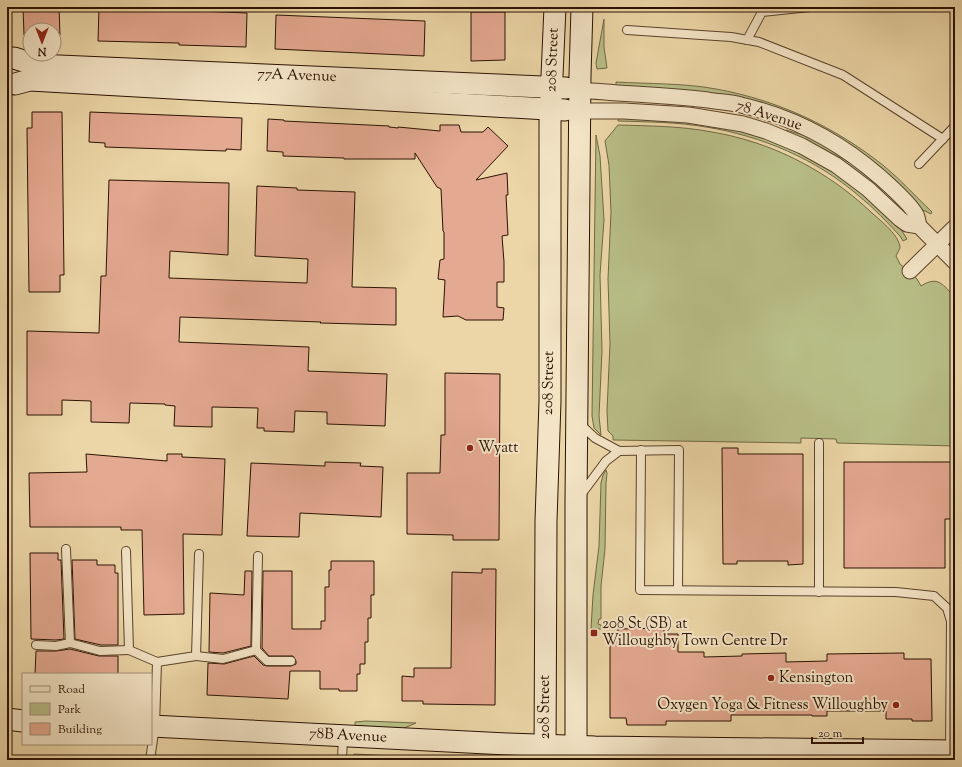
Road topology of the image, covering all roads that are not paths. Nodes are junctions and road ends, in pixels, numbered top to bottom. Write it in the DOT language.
graph roads {
  1 [pos="555,7"];
  2 [pos="582,7"];
  3 [pos="810,7"];
  4 [pos="627,30"];
  5 [pos="746,40"];
  6 [pos="11,53"];
  7 [pos="552,87"];
  8 [pos="11,89"];
  9 [pos="580,90"];
  10 [pos="551,109"];
  11 [pos="580,111"];
  12 [pos="955,126"];
  13 [pos="943,139"];
  14 [pos="920,164"];
  15 [pos="919,226"];
  16 [pos="955,227"];
  17 [pos="937,244"];
  18 [pos="955,262"];
  19 [pos="910,271"];
  20 [pos="578,420"];
  21 [pos="819,443"];
  22 [pos="641,450"];
  23 [pos="619,451"];
  24 [pos="576,501"];
  25 [pos="66,549"];
  26 [pos="126,551"];
  27 [pos="199,554"];
  28 [pos="258,556"];
  29 [pos="678,590"];
  30 [pos="819,592"];
  31 [pos="70,642"];
  32 [pos="36,645"];
  33 [pos="129,650"];
  34 [pos="256,650"];
  35 [pos="196,656"];
  36 [pos="291,661"];
  37 [pos="156,662"];
  38 [pos="7,719"];
  39 [pos="22,721"];
  40 [pos="153,726"];
  41 [pos="343,736"];
  42 [pos="152,737"];
  43 [pos="151,745"];
  44 [pos="545,752"];
  45 [pos="576,753"];
  46 [pos="951,754"];
  47 [pos="150,760"];
  48 [pos="342,760"];
  1 -- 7 [label="street, 208 Street"];
  2 -- 9 [label="street, 208 Street"];
  3 -- 5 [label="lane"];
  4 -- 5 [label="lane"];
  5 -- 13 [label="lane"];
  6 -- 7 [label="street, 77A Avenue"];
  6 -- 8 [label="street"];
  7 -- 9 [label="street, 77A Avenue"];
  7 -- 10 [label="street, 208 Street"];
  8 -- 10 [label="street, 77A Avenue"];
  9 -- 11 [label="street, 208 Street"];
  9 -- 15 [label="street, 78 Avenue"];
  10 -- 11 [label="street, 77A Avenue"];
  10 -- 44 [label="street, 208 Street"];
  11 -- 15 [label="street, 78 Avenue"];
  11 -- 20 [label="street, 208 Street"];
  12 -- 13 [label="lane"];
  13 -- 14 [label="lane"];
  15 -- 17 [label="street, 78 Avenue"];
  16 -- 17 [label="street"];
  17 -- 18 [label="street, 78 Avenue"];
  17 -- 19 [label="street"];
  20 -- 23 [label="lane"];
  20 -- 24 [label="street, 208 Street"];
  21 -- 30 [label="lane"];
  22 -- 23 [label="lane"];
  22 -- 29 [label="lane"];
  22 -- 29 [label="lane"];
  23 -- 24 [label="lane"];
  24 -- 45 [label="street, 208 Street"];
  25 -- 31 [label="lane"];
  26 -- 33 [label="lane"];
  27 -- 35 [label="lane"];
  28 -- 34 [label="lane"];
  29 -- 30 [label="lane"];
  30 -- 46 [label="lane"];
  31 -- 32 [label="lane"];
  31 -- 33 [label="lane"];
  33 -- 37 [label="lane"];
  34 -- 35 [label="lane"];
  34 -- 36 [label="lane"];
  35 -- 37 [label="lane"];
  37 -- 40 [label="lane"];
  38 -- 39 [label="street"];
  40 -- 41 [label="street, 78B Avenue"];
  40 -- 42 [label="lane"];
  41 -- 44 [label="street, 78B Avenue"];
  41 -- 48 [label="lane"];
  43 -- 47 [label="lane"];
  44 -- 45 [label="street, 78B Avenue"];
  45 -- 46 [label="street, 78B Avenue"];
}
